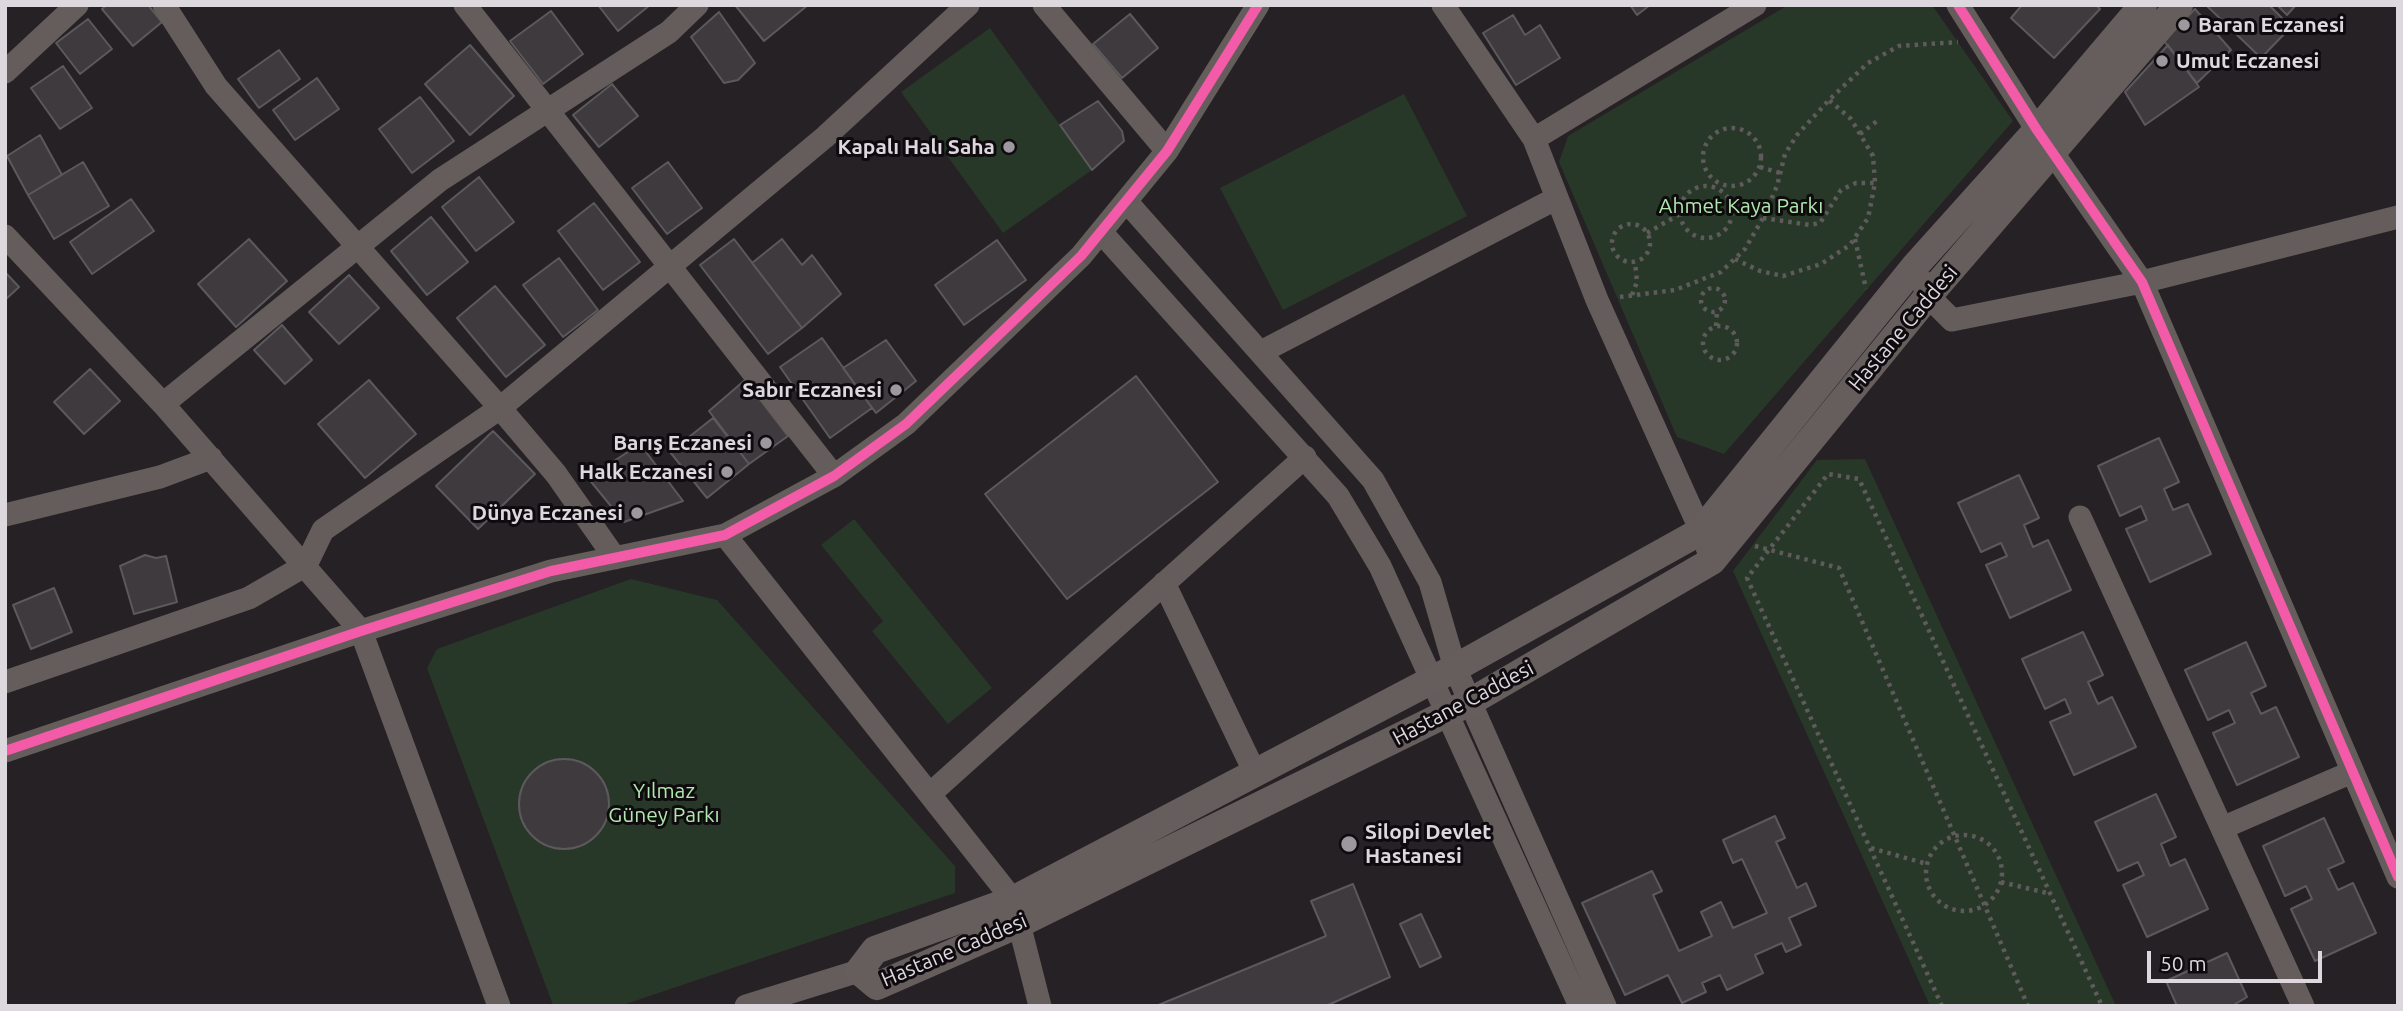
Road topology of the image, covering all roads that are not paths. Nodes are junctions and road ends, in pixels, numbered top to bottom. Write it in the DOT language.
graph roads {
  1 [pos="77,5"];
  2 [pos="164,5"];
  3 [pos="466,5"];
  4 [pos="697,5"];
  5 [pos="968,5"];
  6 [pos="1044,5"];
  7 [pos="1258,5"];
  8 [pos="1443,5"];
  9 [pos="1755,5"];
  10 [pos="1958,5"];
  11 [pos="2143,5"];
  12 [pos="2179,5"];
  13 [pos="1730,12"];
  14 [pos="5,72"];
  15 [pos="548,110"];
  16 [pos="2037,130"];
  17 [pos="1534,139"];
  18 [pos="1167,151"];
  19 [pos="2054,152"];
  20 [pos="1557,198"];
  21 [pos="1126,201"];
  22 [pos="2398,217"];
  23 [pos="1101,232"];
  24 [pos="5,236"];
  25 [pos="356,248"];
  26 [pos="1914,265"];
  27 [pos="669,267"];
  28 [pos="2142,282"];
  29 [pos="1928,296"];
  30 [pos="1261,352"];
  31 [pos="163,404"];
  32 [pos="500,408"];
  33 [pos="1305,457"];
  34 [pos="211,458"];
  35 [pos="834,476"];
  36 [pos="5,515"];
  37 [pos="2080,517"];
  38 [pos="1701,531"];
  39 [pos="725,535"];
  40 [pos="615,558"];
  41 [pos="1712,561"];
  42 [pos="306,565"];
  43 [pos="1164,583"];
  44 [pos="362,631"];
  45 [pos="1444,674"];
  46 [pos="5,682"];
  47 [pos="1459,708"];
  48 [pos="5,751"];
  49 [pos="2352,772"];
  50 [pos="1255,773"];
  51 [pos="930,794"];
  52 [pos="2222,828"];
  53 [pos="2398,877"];
  54 [pos="1017,911"];
  55 [pos="859,971"];
  56 [pos="778,1001"];
  57 [pos="499,1006"];
  58 [pos="746,1006"];
  59 [pos="1040,1006"];
  60 [pos="1580,1006"];
  61 [pos="1605,1006"];
  62 [pos="2302,1006"];
  1 -- 14 [label="street"];
  2 -- 25 [label="street"];
  3 -- 15 [label="street"];
  4 -- 15 [label="street"];
  5 -- 27 [label="street"];
  6 -- 18 [label="street"];
  7 -- 18 [label="street"];
  8 -- 17 [label="street"];
  9 -- 13 [label="street"];
  10 -- 16 [label="street"];
  11 -- 16 [label="main road, Hastane Caddesi"];
  12 -- 19 [label="main road, Hastane Caddesi"];
  13 -- 17 [label="street"];
  15 -- 25 [label="street"];
  15 -- 27 [label="street"];
  16 -- 19 [label="street"];
  16 -- 26 [label="main road, Hastane Caddesi"];
  17 -- 20 [label="street"];
  18 -- 21 [label="street"];
  19 -- 28 [label="street"];
  19 -- 29 [label="main road, Hastane Caddesi"];
  20 -- 30 [label="street"];
  20 -- 38 [label="street"];
  21 -- 23 [label="street"];
  21 -- 30 [label="street"];
  22 -- 28 [label="street"];
  23 -- 33 [label="street"];
  23 -- 35 [label="street"];
  24 -- 31 [label="street"];
  25 -- 31 [label="street"];
  25 -- 32 [label="street"];
  26 -- 29 [label="street"];
  26 -- 38 [label="main road, Hastane Caddesi"];
  27 -- 32 [label="street"];
  27 -- 35 [label="street"];
  28 -- 29 [label="street"];
  28 -- 49 [label="street"];
  29 -- 41 [label="main road, Hastane Caddesi"];
  30 -- 45 [label="street"];
  31 -- 34 [label="street"];
  32 -- 40 [label="street"];
  32 -- 42 [label="street"];
  33 -- 43 [label="street"];
  33 -- 45 [label="street"];
  34 -- 36 [label="street"];
  34 -- 42 [label="street"];
  35 -- 39 [label="street"];
  37 -- 52 [label="street"];
  38 -- 41 [label="street"];
  38 -- 45 [label="main road, Hastane Caddesi"];
  39 -- 40 [label="street"];
  39 -- 51 [label="street"];
  40 -- 44 [label="street"];
  41 -- 47 [label="main road, Hastane Caddesi"];
  42 -- 44 [label="street"];
  42 -- 46 [label="street"];
  43 -- 50 [label="street"];
  43 -- 51 [label="street"];
  44 -- 48 [label="street"];
  44 -- 57 [label="street"];
  45 -- 47 [label="street"];
  45 -- 50 [label="main road, Hastane Caddesi"];
  47 -- 54 [label="main road, Hastane Caddesi"];
  47 -- 60 [label="street"];
  47 -- 61 [label="street"];
  49 -- 52 [label="street"];
  49 -- 53 [label="street"];
  50 -- 54 [label="main road, Hastane Caddesi"];
  51 -- 54 [label="street"];
  52 -- 62 [label="street"];
  54 -- 55 [label="main road, Hastane Caddesi"];
  54 -- 59 [label="street"];
  55 -- 56 [label="street"];
  56 -- 58 [label="street"];
}
